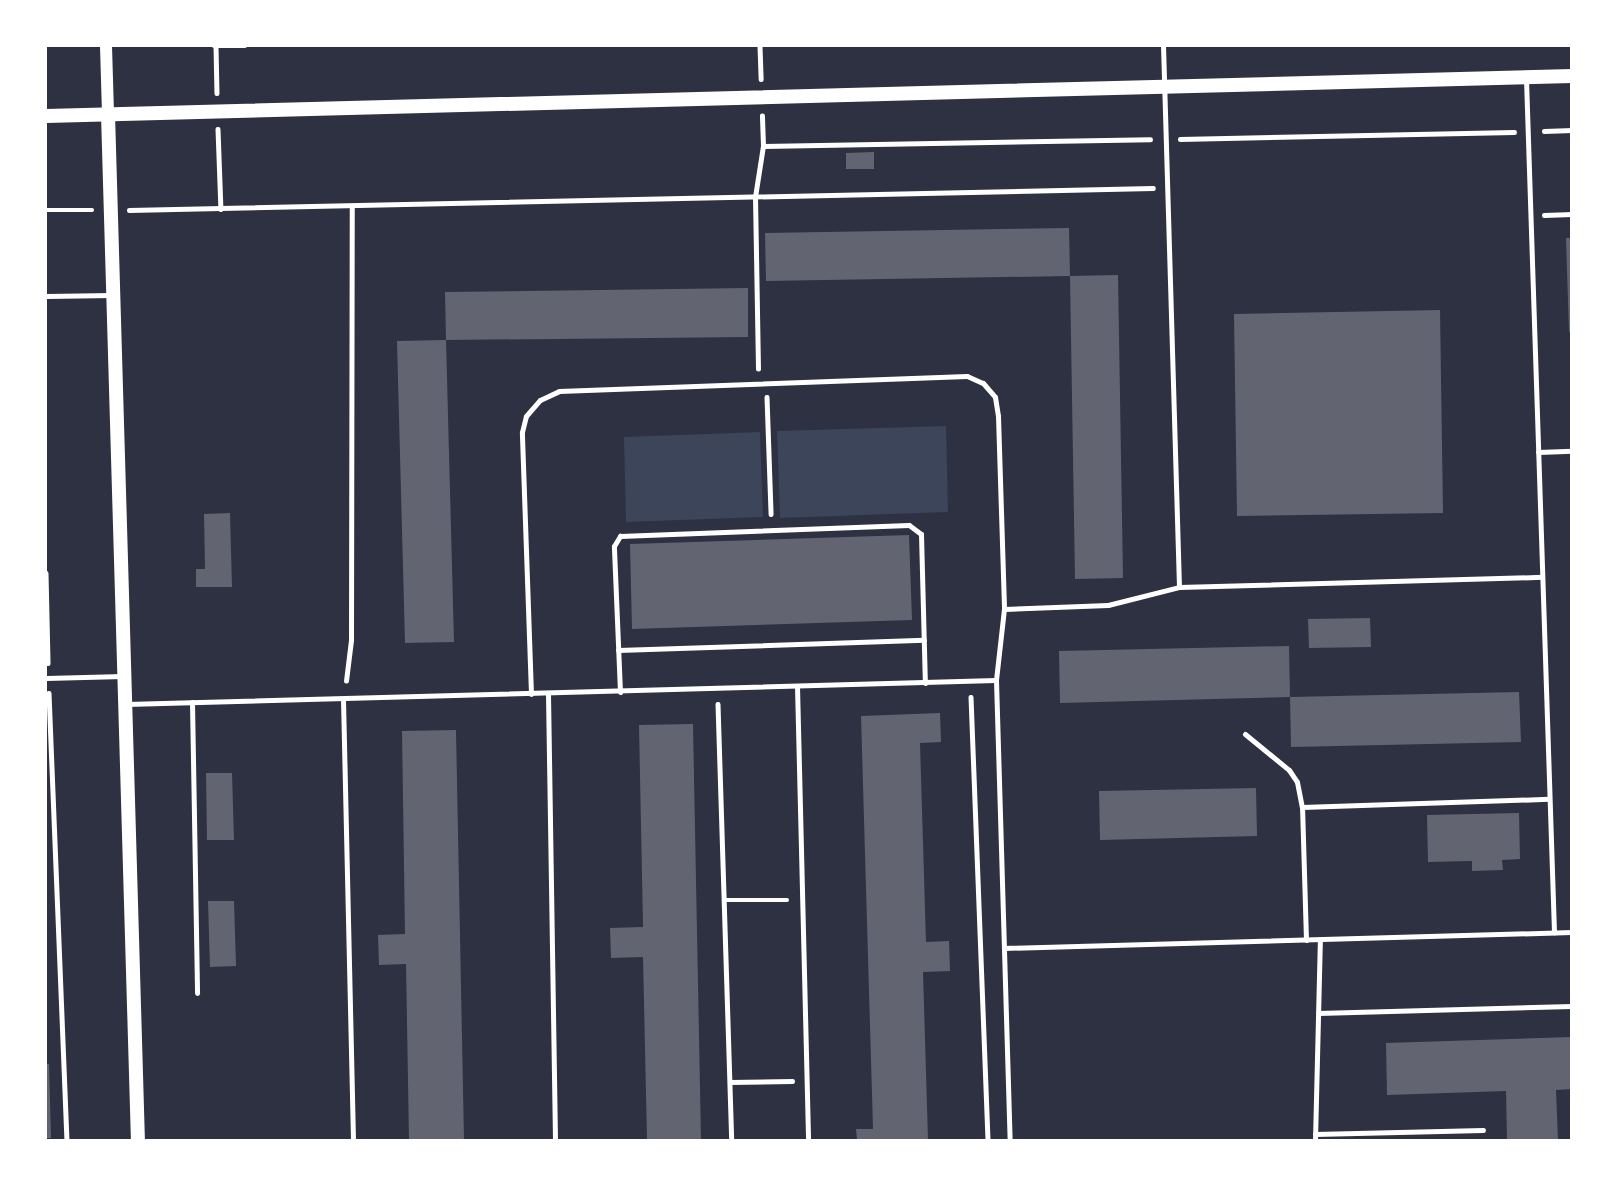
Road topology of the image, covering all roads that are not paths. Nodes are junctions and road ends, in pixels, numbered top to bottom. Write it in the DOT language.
graph roads {
  1 [pos="106,46"];
  2 [pos="1163,46"];
  3 [pos="1572,76"];
  4 [pos="1526,78"];
  5 [pos="1164,86"];
  6 [pos="108,114"];
  7 [pos="46,116"];
  8 [pos="115,295"];
  9 [pos="46,296"];
  10 [pos="1572,451"];
  11 [pos="1538,452"];
  12 [pos="1542,577"];
  13 [pos="1179,587"];
  14 [pos="1004,609"];
  15 [pos="924,640"];
  16 [pos="618,650"];
  17 [pos="126,676"];
  18 [pos="47,678"];
  19 [pos="996,680"];
  20 [pos="925,683"];
  21 [pos="797,686"];
  22 [pos="620,692"];
  23 [pos="548,694"];
  24 [pos="531,695"];
  25 [pos="343,699"];
  26 [pos="192,702"];
  27 [pos="127,704"];
  28 [pos="1245,734"];
  29 [pos="1549,799"];
  30 [pos="1302,807"];
  31 [pos="1572,932"];
  32 [pos="1554,933"];
  33 [pos="1306,940"];
  34 [pos="1320,940"];
  35 [pos="1004,948"];
  36 [pos="197,993"];
  37 [pos="1572,1006"];
  38 [pos="1318,1013"];
  39 [pos="1483,1130"];
  40 [pos="1315,1137"];
  41 [pos="138,1140"];
  42 [pos="353,1140"];
  43 [pos="555,1140"];
  44 [pos="808,1140"];
  45 [pos="1010,1140"];
  1 -- 6 [label="street"];
  2 -- 5 [label="lane"];
  3 -- 4 [label="main road"];
  4 -- 5 [label="main road"];
  4 -- 11 [label="lane"];
  5 -- 6 [label="main road"];
  5 -- 13 [label="lane"];
  6 -- 7 [label="main road"];
  6 -- 8 [label="main road"];
  8 -- 9 [label="lane"];
  8 -- 17 [label="main road"];
  10 -- 11 [label="lane"];
  11 -- 12 [label="lane"];
  12 -- 13 [label="lane"];
  12 -- 29 [label="lane"];
  13 -- 14 [label="lane"];
  14 -- 19 [label="lane"];
  14 -- 24 [label="lane"];
  15 -- 16 [label="lane"];
  15 -- 16 [label="lane"];
  15 -- 20 [label="lane"];
  16 -- 22 [label="lane"];
  17 -- 18 [label="lane"];
  17 -- 27 [label="main road"];
  19 -- 20 [label="lane"];
  19 -- 35 [label="lane"];
  20 -- 21 [label="lane"];
  21 -- 22 [label="lane"];
  21 -- 44 [label="lane"];
  22 -- 23 [label="lane"];
  23 -- 24 [label="lane"];
  23 -- 43 [label="lane"];
  24 -- 25 [label="lane"];
  25 -- 26 [label="lane"];
  25 -- 42 [label="lane"];
  26 -- 27 [label="lane"];
  26 -- 36 [label="lane"];
  27 -- 41 [label="main road"];
  28 -- 30 [label="lane"];
  29 -- 30 [label="lane"];
  29 -- 32 [label="lane"];
  30 -- 33 [label="lane"];
  31 -- 32 [label="lane"];
  32 -- 34 [label="lane"];
  33 -- 34 [label="lane"];
  33 -- 35 [label="lane"];
  34 -- 38 [label="lane"];
  35 -- 45 [label="lane"];
  37 -- 38 [label="lane"];
  38 -- 40 [label="lane"];
  39 -- 40 [label="lane"];
}
